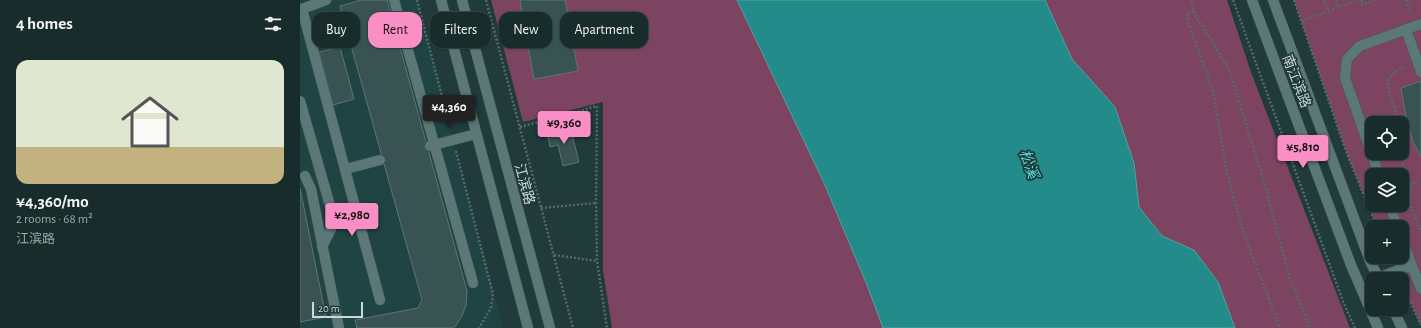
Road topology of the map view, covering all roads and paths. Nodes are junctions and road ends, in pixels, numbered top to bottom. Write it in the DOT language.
graph roads {
  1 [pos="326,0"];
  2 [pos="394,0"];
  3 [pos="441,0"];
  4 [pos="462,0"];
  5 [pos="486,0"];
  6 [pos="1191,0"];
  7 [pos="1233,0"];
  8 [pos="1252,0"];
  9 [pos="1273,0"];
  10 [pos="1294,0"];
  11 [pos="1324,0"];
  12 [pos="1336,0"];
  13 [pos="1357,0"];
  14 [pos="1361,0"];
  15 [pos="1375,0"];
  16 [pos="1338,7"];
  17 [pos="1194,11"];
  18 [pos="1328,11"];
  19 [pos="1302,22"];
  20 [pos="1421,24"];
  21 [pos="1406,29"];
  22 [pos="1420,68"];
  23 [pos="300,101"];
  24 [pos="1397,114"];
  25 [pos="520,127"];
  26 [pos="476,134"];
  27 [pos="432,146"];
  28 [pos="380,160"];
  29 [pos="1404,160"];
  30 [pos="1377,168"];
  31 [pos="346,169"];
  32 [pos="305,176"];
  33 [pos="1421,180"];
  34 [pos="1410,185"];
  35 [pos="596,203"];
  36 [pos="541,208"];
  37 [pos="1374,220"];
  38 [pos="1421,231"];
  39 [pos="322,247"];
  40 [pos="554,255"];
  41 [pos="1409,259"];
  42 [pos="597,262"];
  43 [pos="1411,265"];
  44 [pos="1376,272"];
  45 [pos="1395,272"];
  46 [pos="473,282"];
  47 [pos="1421,289"];
  48 [pos="493,294"];
  49 [pos="1409,299"];
  50 [pos="380,300"];
  51 [pos="1396,316"];
  52 [pos="1421,325"];
  53 [pos="339,328"];
  54 [pos="479,328"];
  55 [pos="528,328"];
  56 [pos="550,328"];
  57 [pos="573,328"];
  58 [pos="607,328"];
  59 [pos="1280,328"];
  60 [pos="1310,328"];
  61 [pos="1355,328"];
  62 [pos="1378,328"];
  63 [pos="1402,328"];
  1 -- 31 [label="street"];
  2 -- 27 [label="street"];
  3 -- 26 [label="street"];
  4 -- 56 [label="street, 江滨路"];
  5 -- 25 [label="path"];
  6 -- 17 [label="path"];
  7 -- 61 [label="path"];
  8 -- 62 [label="street, 南江滨路"];
  9 -- 44 [label="street, 南江滨路"];
  10 -- 19 [label="path"];
  11 -- 18 [label="path"];
  12 -- 16 [label="path"];
  13 -- 16 [label="path"];
  14 -- 15 [label="path"];
  16 -- 18 [label="path"];
  17 -- 59 [label="path"];
  17 -- 60 [label="path"];
  18 -- 19 [label="path"];
  19 -- 37 [label="path"];
  20 -- 21 [label="street"];
  21 -- 22 [label="street"];
  21 -- 30 [label="street"];
  22 -- 24 [label="path"];
  23 -- 39 [label="street"];
  25 -- 35 [label="path"];
  25 -- 36 [label="path"];
  26 -- 27 [label="street"];
  26 -- 55 [label="street"];
  27 -- 46 [label="street"];
  28 -- 31 [label="street"];
  29 -- 34 [label="path"];
  31 -- 50 [label="street"];
  32 -- 39 [label="street"];
  33 -- 34 [label="path"];
  34 -- 38 [label="path"];
  35 -- 36 [label="path"];
  35 -- 42 [label="path"];
  36 -- 40 [label="path"];
  39 -- 53 [label="street"];
  40 -- 42 [label="path"];
  40 -- 57 [label="path"];
  41 -- 43 [label="street"];
  42 -- 58 [label="path"];
  43 -- 45 [label="street"];
  43 -- 47 [label="street"];
  48 -- 54 [label="path"];
  49 -- 52 [label="path"];
  51 -- 63 [label="street"];
}
